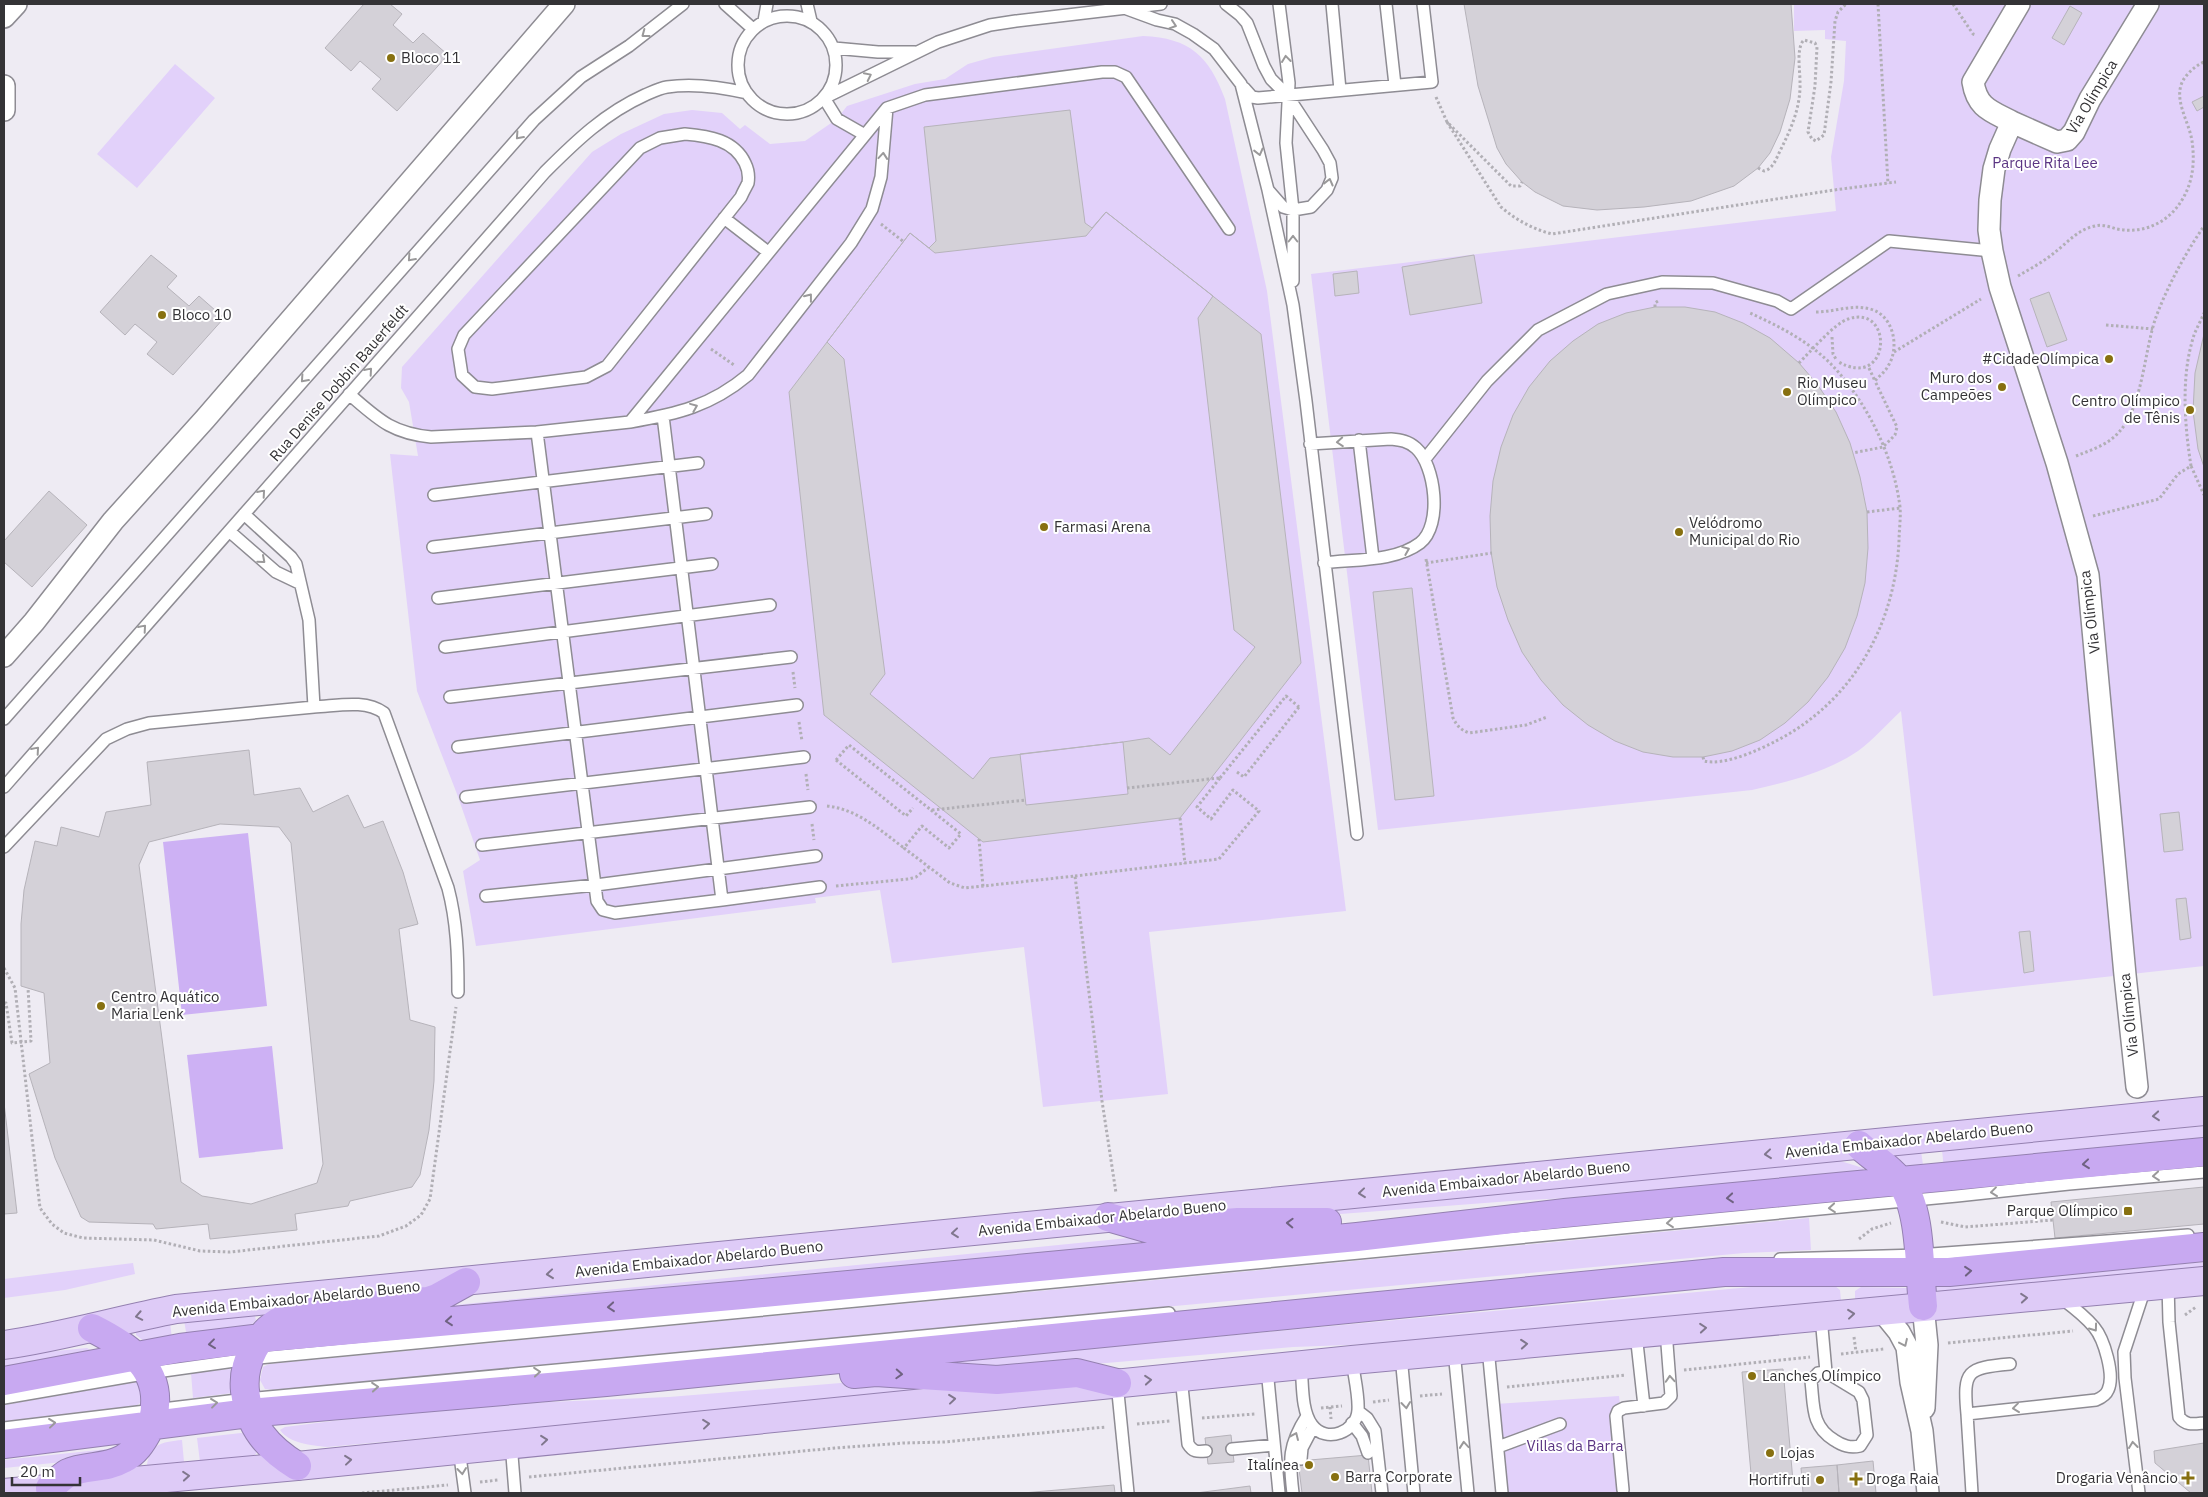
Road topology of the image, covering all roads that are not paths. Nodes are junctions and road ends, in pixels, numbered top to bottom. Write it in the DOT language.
graph roads {
  1 [pos="16,4"];
  2 [pos="564,4"];
  3 [pos="683,4"];
  4 [pos="725,4"];
  5 [pos="767,4"];
  6 [pos="807,4"];
  7 [pos="1161,4"];
  8 [pos="1226,4"];
  9 [pos="1279,4"];
  10 [pos="1332,4"];
  11 [pos="1386,4"];
  12 [pos="1423,4"];
  13 [pos="2019,4"];
  14 [pos="2148,4"];
  15 [pos="1127,9"];
  16 [pos="4,18"];
  17 [pos="764,21"];
  18 [pos="811,22"];
  19 [pos="753,29"];
  20 [pos="834,48"];
  21 [pos="915,52"];
  22 [pos="1242,84"];
  23 [pos="1396,85"];
  24 [pos="4,86"];
  25 [pos="1340,90"];
  26 [pos="747,94"];
  27 [pos="1287,95"];
  28 [pos="824,98"];
  29 [pos="887,108"];
  30 [pos="4,110"];
  31 [pos="2012,122"];
  32 [pos="865,135"];
  33 [pos="1268,190"];
  34 [pos="1292,210"];
  35 [pos="724,218"];
  36 [pos="1229,229"];
  37 [pos="1992,251"];
  38 [pos="768,252"];
  39 [pos="1293,305"];
  40 [pos="349,394"];
  41 [pos="663,416"];
  42 [pos="630,422"];
  43 [pos="537,432"];
  44 [pos="1359,440"];
  45 [pos="1310,444"];
  46 [pos="1425,458"];
  47 [pos="698,462"];
  48 [pos="669,466"];
  49 [pos="544,482"];
  50 [pos="434,495"];
  51 [pos="244,514"];
  52 [pos="706,514"];
  53 [pos="676,518"];
  54 [pos="229,531"];
  55 [pos="550,533"];
  56 [pos="433,547"];
  57 [pos="1373,558"];
  58 [pos="1324,562"];
  59 [pos="712,564"];
  60 [pos="682,567"];
  61 [pos="299,583"];
  62 [pos="557,583"];
  63 [pos="438,598"];
  64 [pos="770,605"];
  65 [pos="688,616"];
  66 [pos="563,632"];
  67 [pos="445,648"];
  68 [pos="4,656"];
  69 [pos="791,657"];
  70 [pos="694,668"];
  71 [pos="570,683"];
  72 [pos="450,697"];
  73 [pos="798,705"];
  74 [pos="314,707"];
  75 [pos="700,717"];
  76 [pos="4,719"];
  77 [pos="576,732"];
  78 [pos="458,747"];
  79 [pos="804,757"];
  80 [pos="706,769"];
  81 [pos="583,783"];
  82 [pos="4,787"];
  83 [pos="466,797"];
  84 [pos="810,807"];
  85 [pos="712,818"];
  86 [pos="589,833"];
  87 [pos="1358,834"];
  88 [pos="482,845"];
  89 [pos="4,848"];
  90 [pos="816,856"];
  91 [pos="718,869"];
  92 [pos="596,885"];
  93 [pos="820,887"];
  94 [pos="486,896"];
  95 [pos="722,900"];
  96 [pos="458,992"];
  97 [pos="2138,1087"];
  98 [pos="2204,1111"];
  99 [pos="1859,1145"];
  100 [pos="2204,1152"];
  101 [pos="2204,1172"];
  102 [pos="1903,1201"];
  103 [pos="1112,1208"];
  104 [pos="1565,1213"];
  105 [pos="2204,1234"];
  106 [pos="2204,1247"];
  107 [pos="1770,1259"];
  108 [pos="1733,1260"];
  109 [pos="1919,1264"];
  110 [pos="1525,1280"];
  111 [pos="466,1282"];
  112 [pos="2204,1282"];
  113 [pos="2157,1285"];
  114 [pos="2058,1295"];
  115 [pos="1923,1306"];
  116 [pos="1882,1311"];
  117 [pos="1178,1312"];
  118 [pos="1820,1317"];
  119 [pos="92,1328"];
  120 [pos="1666,1331"];
  121 [pos="1636,1334"];
  122 [pos="4,1345"];
  123 [pos="255,1348"];
  124 [pos="1488,1348"];
  125 [pos="1454,1351"];
  126 [pos="1400,1356"];
  127 [pos="1352,1360"];
  128 [pos="143,1364"];
  129 [pos="2010,1364"];
  130 [pos="1301,1366"];
  131 [pos="1267,1369"];
  132 [pos="1826,1372"];
  133 [pos="1181,1377"];
  134 [pos="4,1382"];
  135 [pos="606,1382"];
  136 [pos="1117,1383"];
  137 [pos="4,1398"];
  138 [pos="247,1406"];
  139 [pos="1644,1406"];
  140 [pos="1358,1411"];
  141 [pos="1967,1414"];
  142 [pos="1307,1416"];
  143 [pos="153,1418"];
  144 [pos="1352,1423"];
  145 [pos="2204,1423"];
  146 [pos="1560,1424"];
  147 [pos="1313,1426"];
  148 [pos="4,1428"];
  149 [pos="1922,1431"];
  150 [pos="511,1443"];
  151 [pos="4,1444"];
  152 [pos="1274,1444"];
  153 [pos="1498,1446"];
  154 [pos="459,1449"];
  155 [pos="1232,1449"];
  156 [pos="1206,1451"];
  157 [pos="1368,1453"];
  158 [pos="1301,1459"];
  159 [pos="297,1466"];
  160 [pos="50,1488"];
  161 [pos="1623,1490"];
  162 [pos="4,1493"];
  163 [pos="465,1493"];
  164 [pos="515,1493"];
  165 [pos="1128,1493"];
  166 [pos="1279,1493"];
  167 [pos="1293,1493"];
  168 [pos="1382,1493"];
  169 [pos="1414,1493"];
  170 [pos="1468,1493"];
  171 [pos="1502,1493"];
  172 [pos="1928,1493"];
  173 [pos="1972,1493"];
  174 [pos="2139,1493"];
  1 -- 16 [label="street"];
  2 -- 68 [label="street"];
  3 -- 76 [label="lane, Rua Denise Dobbin Bauerfeldt, one-way"];
  4 -- 19 [label="lane"];
  5 -- 17 [label="lane"];
  6 -- 18 [label="lane"];
  7 -- 15 [label="lane"];
  8 -- 27 [label="lane"];
  27 -- 9 [label="lane, one-way"];
  10 -- 25 [label="lane"];
  11 -- 23 [label="lane"];
  12 -- 23 [label="lane"];
  13 -- 31 [label="street, Via Olímpica"];
  14 -- 31 [label="street, Via Olímpica"];
  15 -- 21 [label="lane"];
  15 -- 22 [label="lane, one-way"];
  17 -- 18 [label="lane"];
  17 -- 19 [label="lane"];
  18 -- 20 [label="lane"];
  19 -- 26 [label="lane"];
  20 -- 21 [label="lane"];
  20 -- 28 [label="lane"];
  28 -- 21 [label="lane, one-way"];
  22 -- 27 [label="lane"];
  22 -- 33 [label="lane, one-way"];
  23 -- 25 [label="lane"];
  24 -- 30 [label="street"];
  25 -- 27 [label="lane"];
  26 -- 28 [label="lane"];
  40 -- 26 [label="lane, Rua Denise Dobbin Bauerfeldt, one-way"];
  27 -- 34 [label="lane"];
  34 -- 27 [label="lane, one-way"];
  28 -- 32 [label="lane"];
  29 -- 32 [label="lane"];
  29 -- 36 [label="lane"];
  41 -- 29 [label="lane, one-way"];
  31 -- 37 [label="street, Via Olímpica"];
  32 -- 38 [label="lane"];
  33 -- 34 [label="lane"];
  33 -- 39 [label="lane"];
  39 -- 34 [label="lane, one-way"];
  35 -- 35 [label="lane"];
  35 -- 38 [label="lane"];
  37 -- 46 [label="lane"];
  37 -- 97 [label="street, Via Olímpica"];
  38 -- 42 [label="lane"];
  39 -- 45 [label="lane"];
  40 -- 43 [label="lane"];
  51 -- 40 [label="lane, Rua Denise Dobbin Bauerfeldt, one-way"];
  41 -- 42 [label="lane"];
  41 -- 48 [label="lane"];
  42 -- 43 [label="lane"];
  43 -- 49 [label="lane"];
  44 -- 45 [label="lane, one-way"];
  44 -- 46 [label="lane"];
  44 -- 57 [label="lane"];
  45 -- 58 [label="lane"];
  57 -- 46 [label="lane, one-way"];
  47 -- 48 [label="lane"];
  48 -- 49 [label="lane"];
  48 -- 53 [label="lane"];
  49 -- 50 [label="lane"];
  49 -- 55 [label="lane"];
  51 -- 54 [label="lane, Rua Denise Dobbin Bauerfeldt"];
  51 -- 61 [label="lane"];
  52 -- 53 [label="lane"];
  53 -- 55 [label="lane"];
  53 -- 60 [label="lane"];
  54 -- 61 [label="lane, one-way"];
  82 -- 54 [label="lane, Rua Denise Dobbin Bauerfeldt, one-way"];
  55 -- 56 [label="lane"];
  55 -- 62 [label="lane"];
  57 -- 58 [label="lane"];
  58 -- 87 [label="lane"];
  59 -- 60 [label="lane"];
  60 -- 62 [label="lane"];
  60 -- 65 [label="lane"];
  61 -- 74 [label="lane"];
  62 -- 63 [label="lane"];
  62 -- 66 [label="lane"];
  64 -- 65 [label="lane"];
  65 -- 66 [label="lane"];
  65 -- 70 [label="lane"];
  66 -- 67 [label="lane"];
  66 -- 71 [label="lane"];
  69 -- 70 [label="lane"];
  70 -- 71 [label="lane"];
  70 -- 75 [label="lane"];
  71 -- 72 [label="lane"];
  71 -- 77 [label="lane"];
  73 -- 75 [label="lane"];
  74 -- 89 [label="lane"];
  74 -- 96 [label="lane"];
  75 -- 77 [label="lane"];
  75 -- 80 [label="lane"];
  77 -- 78 [label="lane"];
  77 -- 81 [label="lane"];
  79 -- 80 [label="lane"];
  80 -- 81 [label="lane"];
  80 -- 85 [label="lane"];
  81 -- 83 [label="lane"];
  81 -- 86 [label="lane"];
  84 -- 85 [label="lane"];
  85 -- 86 [label="lane"];
  85 -- 91 [label="lane"];
  86 -- 88 [label="lane"];
  86 -- 92 [label="lane"];
  90 -- 91 [label="lane"];
  91 -- 92 [label="lane"];
  91 -- 95 [label="lane"];
  92 -- 94 [label="lane"];
  92 -- 95 [label="lane"];
  93 -- 95 [label="lane"];
  98 -- 99 [label="main road, Avenida Embaixador Abelardo Bueno, one-way"];
  99 -- 102 [label="highway"];
  99 -- 103 [label="main road, Avenida Embaixador Abelardo Bueno, one-way"];
  100 -- 102 [label="highway, one-way"];
  101 -- 102 [label="lane, one-way"];
  102 -- 104 [label="highway, one-way"];
  102 -- 109 [label="highway"];
  102 -- 123 [label="lane, one-way"];
  104 -- 103 [label="highway, one-way"];
  103 -- 111 [label="main road, Avenida Embaixador Abelardo Bueno, one-way"];
  104 -- 123 [label="highway, one-way"];
  105 -- 109 [label="lane"];
  109 -- 106 [label="highway, one-way"];
  107 -- 109 [label="lane"];
  108 -- 110 [label="lane"];
  109 -- 115 [label="highway"];
  109 -- 135 [label="highway"];
  111 -- 119 [label="main road, Avenida Embaixador Abelardo Bueno, one-way"];
  111 -- 123 [label="highway"];
  112 -- 113 [label="main road"];
  113 -- 114 [label="main road"];
  113 -- 145 [label="lane"];
  174 -- 113 [label="lane, one-way"];
  115 -- 114 [label="main road, one-way"];
  114 -- 141 [label="lane, one-way"];
  115 -- 116 [label="main road"];
  115 -- 149 [label="street"];
  118 -- 116 [label="main road, one-way"];
  116 -- 149 [label="street, one-way"];
  138 -- 117 [label="lane, one-way"];
  120 -- 118 [label="main road, one-way"];
  118 -- 132 [label="lane"];
  119 -- 122 [label="main road, Avenida Embaixador Abelardo Bueno"];
  119 -- 128 [label="highway"];
  120 -- 121 [label="main road"];
  139 -- 120 [label="lane, one-way"];
  124 -- 121 [label="main road, one-way"];
  121 -- 139 [label="lane"];
  123 -- 128 [label="highway, one-way"];
  123 -- 138 [label="highway"];
  124 -- 125 [label="main road"];
  124 -- 153 [label="lane"];
  125 -- 126 [label="main road"];
  170 -- 125 [label="lane, one-way"];
  126 -- 127 [label="main road"];
  126 -- 169 [label="lane, one-way"];
  127 -- 130 [label="main road"];
  127 -- 140 [label="lane"];
  128 -- 134 [label="highway"];
  128 -- 137 [label="lane"];
  128 -- 143 [label="highway"];
  129 -- 141 [label="lane"];
  130 -- 131 [label="main road"];
  130 -- 142 [label="lane"];
  131 -- 133 [label="main road"];
  131 -- 152 [label="lane"];
  132 -- 132 [label="lane"];
  136 -- 133 [label="main road, one-way"];
  133 -- 156 [label="lane"];
  135 -- 136 [label="highway, one-way"];
  135 -- 138 [label="highway"];
  150 -- 136 [label="main road, one-way"];
  136 -- 165 [label="lane"];
  143 -- 138 [label="highway, one-way"];
  138 -- 159 [label="highway"];
  139 -- 161 [label="lane"];
  140 -- 144 [label="lane"];
  140 -- 168 [label="lane"];
  141 -- 173 [label="lane"];
  142 -- 147 [label="lane"];
  167 -- 142 [label="lane, one-way"];
  148 -- 143 [label="lane, one-way"];
  143 -- 151 [label="highway"];
  143 -- 160 [label="highway"];
  144 -- 147 [label="lane"];
  144 -- 157 [label="lane"];
  146 -- 153 [label="lane"];
  147 -- 158 [label="lane"];
  149 -- 172 [label="street"];
  150 -- 154 [label="main road"];
  150 -- 164 [label="lane"];
  152 -- 155 [label="lane"];
  152 -- 166 [label="lane"];
  153 -- 171 [label="lane"];
  159 -- 154 [label="main road, one-way"];
  154 -- 163 [label="lane, one-way"];
  160 -- 159 [label="main road, one-way"];
  160 -- 162 [label="main road"];
}
